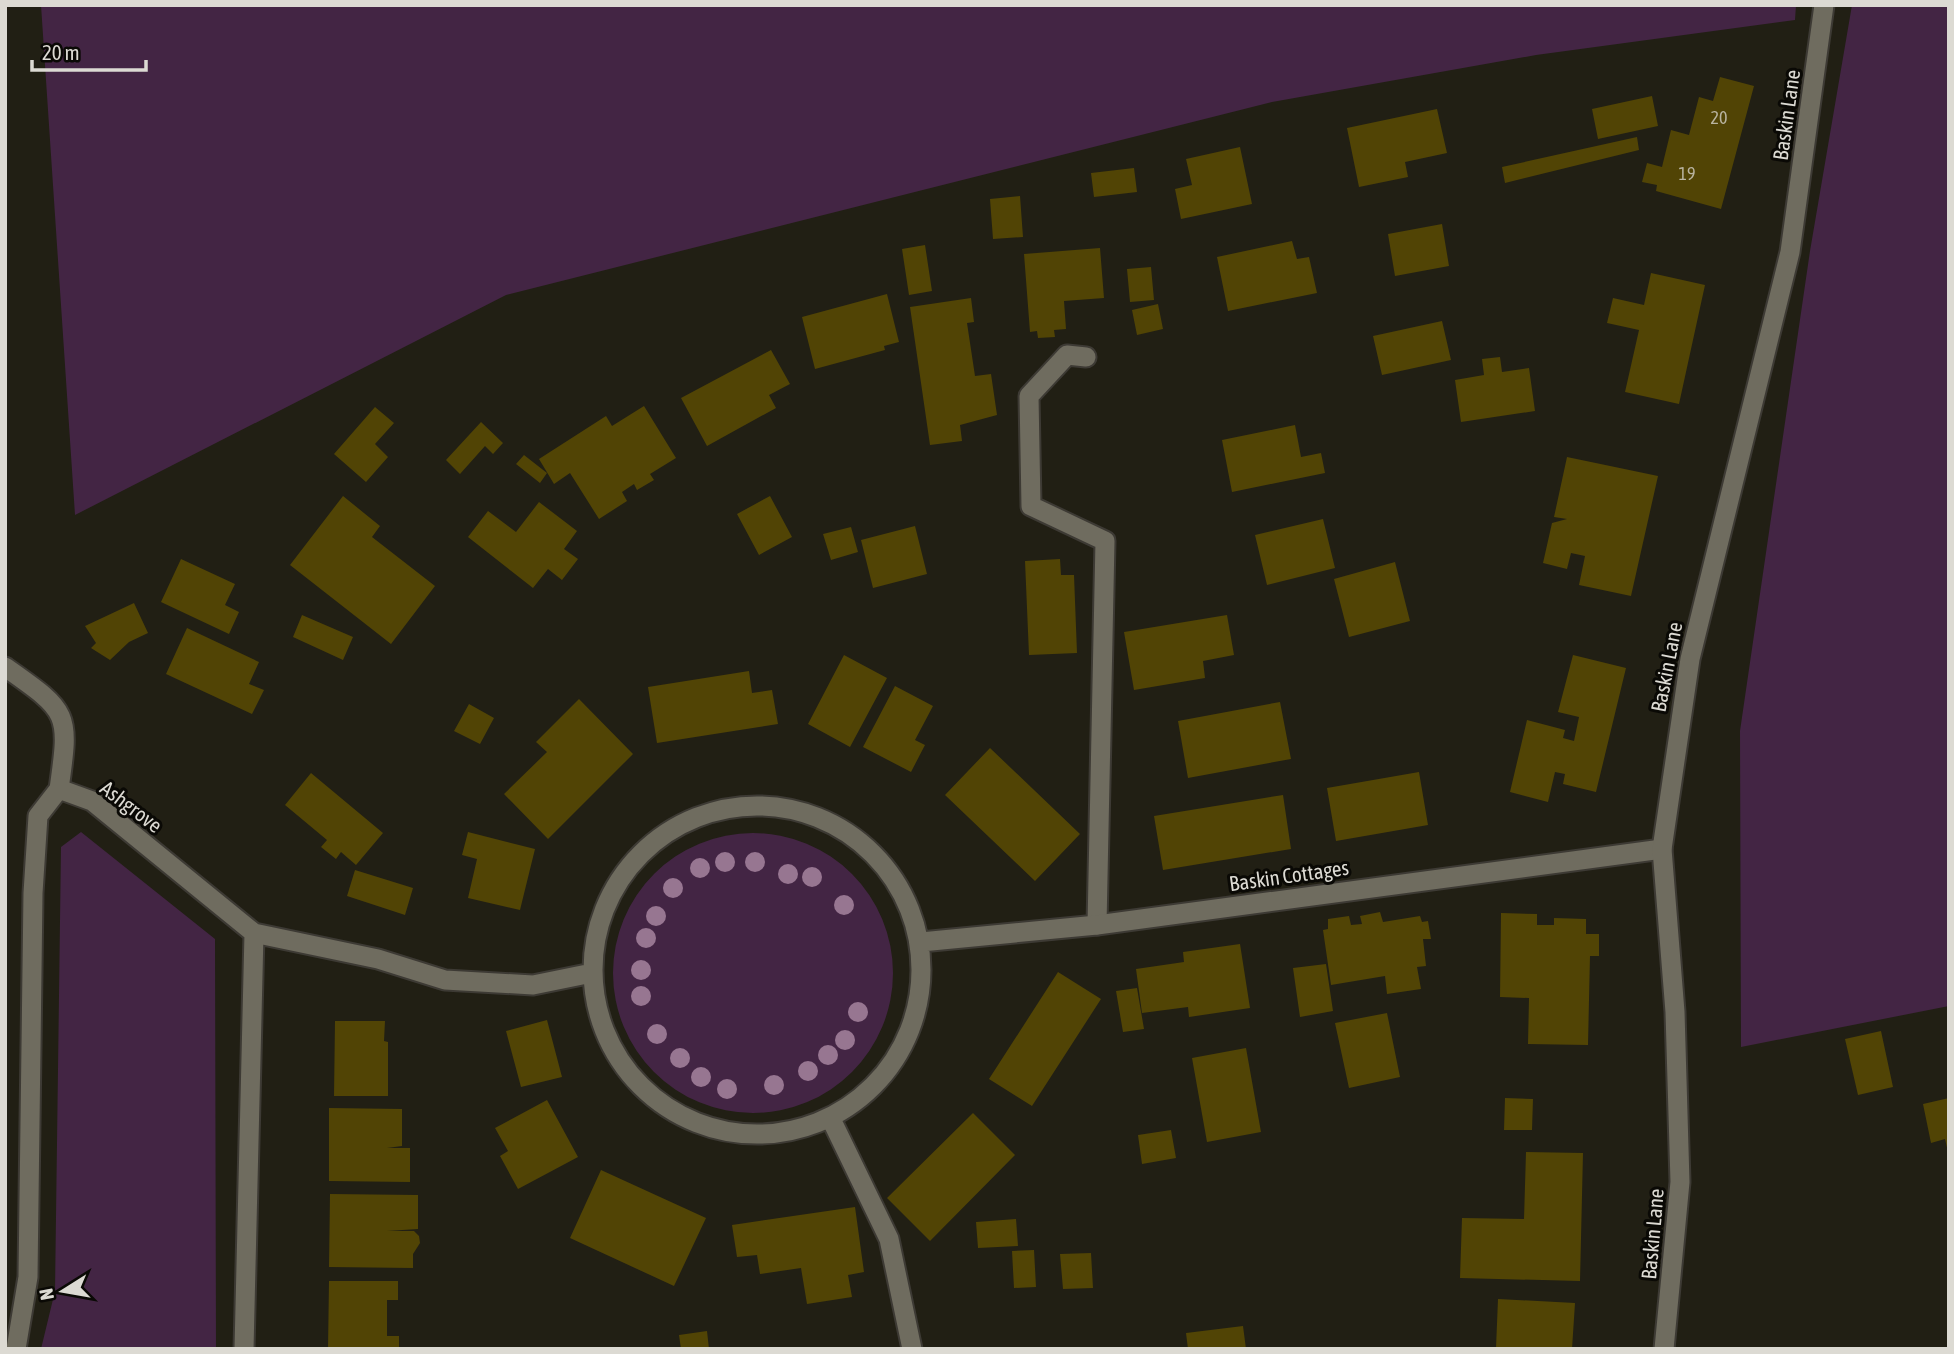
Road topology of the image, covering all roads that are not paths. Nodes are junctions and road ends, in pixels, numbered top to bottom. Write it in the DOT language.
graph roads {
  1 [pos="1824,5"];
  2 [pos="1086,357"];
  3 [pos="5,667"];
  4 [pos="59,789"];
  5 [pos="1662,849"];
  6 [pos="1097,925"];
  7 [pos="254,933"];
  8 [pos="921,942"];
  9 [pos="592,973"];
  10 [pos="830,1117"];
  11 [pos="16,1349"];
  12 [pos="244,1349"];
  13 [pos="912,1349"];
  14 [pos="1664,1349"];
  1 -- 5 [label="street, Baskin Lane"];
  2 -- 6 [label="street"];
  3 -- 4 [label="street"];
  4 -- 7 [label="street, Ashgrove"];
  4 -- 11 [label="street"];
  5 -- 6 [label="street, Baskin Cottages"];
  5 -- 14 [label="street, Baskin Lane"];
  6 -- 8 [label="street, Baskin Cottages"];
  7 -- 9 [label="street, Ashgrove"];
  7 -- 12 [label="street"];
  8 -- 9 [label="street"];
  8 -- 10 [label="street"];
  9 -- 10 [label="street"];
  10 -- 13 [label="street"];
}
